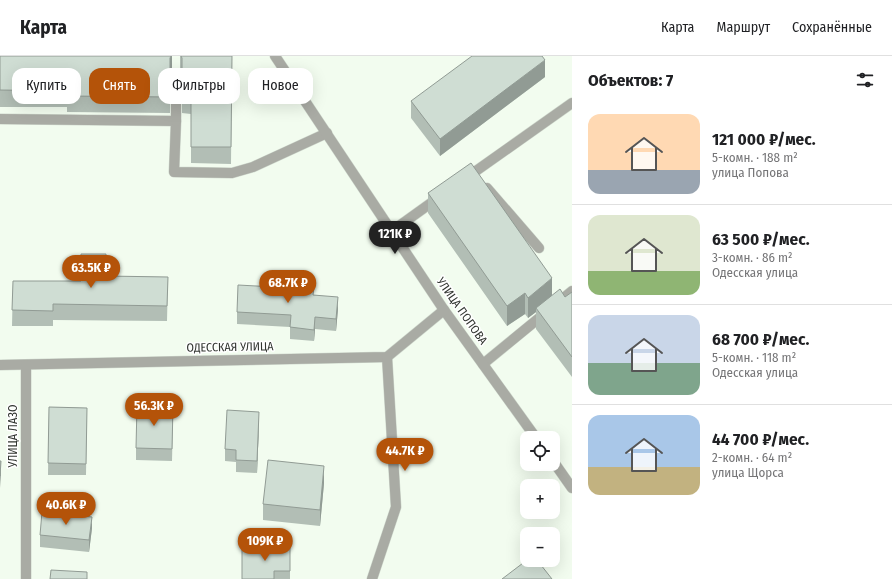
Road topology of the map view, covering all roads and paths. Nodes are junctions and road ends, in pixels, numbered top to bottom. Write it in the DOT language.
graph roads {
  1 [pos="275,56"];
  2 [pos="572,103"];
  3 [pos="176,104"];
  4 [pos="0,119"];
  5 [pos="176,121"];
  6 [pos="327,133"];
  7 [pos="474,173"];
  8 [pos="461,182"];
  9 [pos="449,191"];
  10 [pos="392,231"];
  11 [pos="539,248"];
  12 [pos="572,291"];
  13 [pos="444,310"];
  14 [pos="387,357"];
  15 [pos="483,364"];
  16 [pos="0,365"];
  17 [pos="26,365"];
  18 [pos="531,431"];
  19 [pos="560,471"];
  20 [pos="572,488"];
  21 [pos="26,579"];
  22 [pos="372,579"];
  1 -- 6 [label="street, УЛИЦА ПОПОВА"];
  2 -- 7 [label="street"];
  3 -- 5 [label="street"];
  4 -- 5 [label="street"];
  5 -- 6 [label="street"];
  6 -- 10 [label="street, УЛИЦА ПОПОВА"];
  7 -- 8 [label="street"];
  7 -- 11 [label="street"];
  9 -- 10 [label="street"];
  10 -- 13 [label="street, УЛИЦА ПОПОВА"];
  12 -- 15 [label="street"];
  13 -- 14 [label="street"];
  13 -- 15 [label="street, УЛИЦА ПОПОВА"];
  14 -- 17 [label="street, ОДЕССКАЯ УЛИЦА"];
  14 -- 22 [label="street"];
  15 -- 18 [label="street, УЛИЦА ПОПОВА"];
  16 -- 17 [label="street, ОДЕССКАЯ УЛИЦА"];
  17 -- 21 [label="street, УЛИЦА ЛАЗО"];
  19 -- 20 [label="street"];
}
